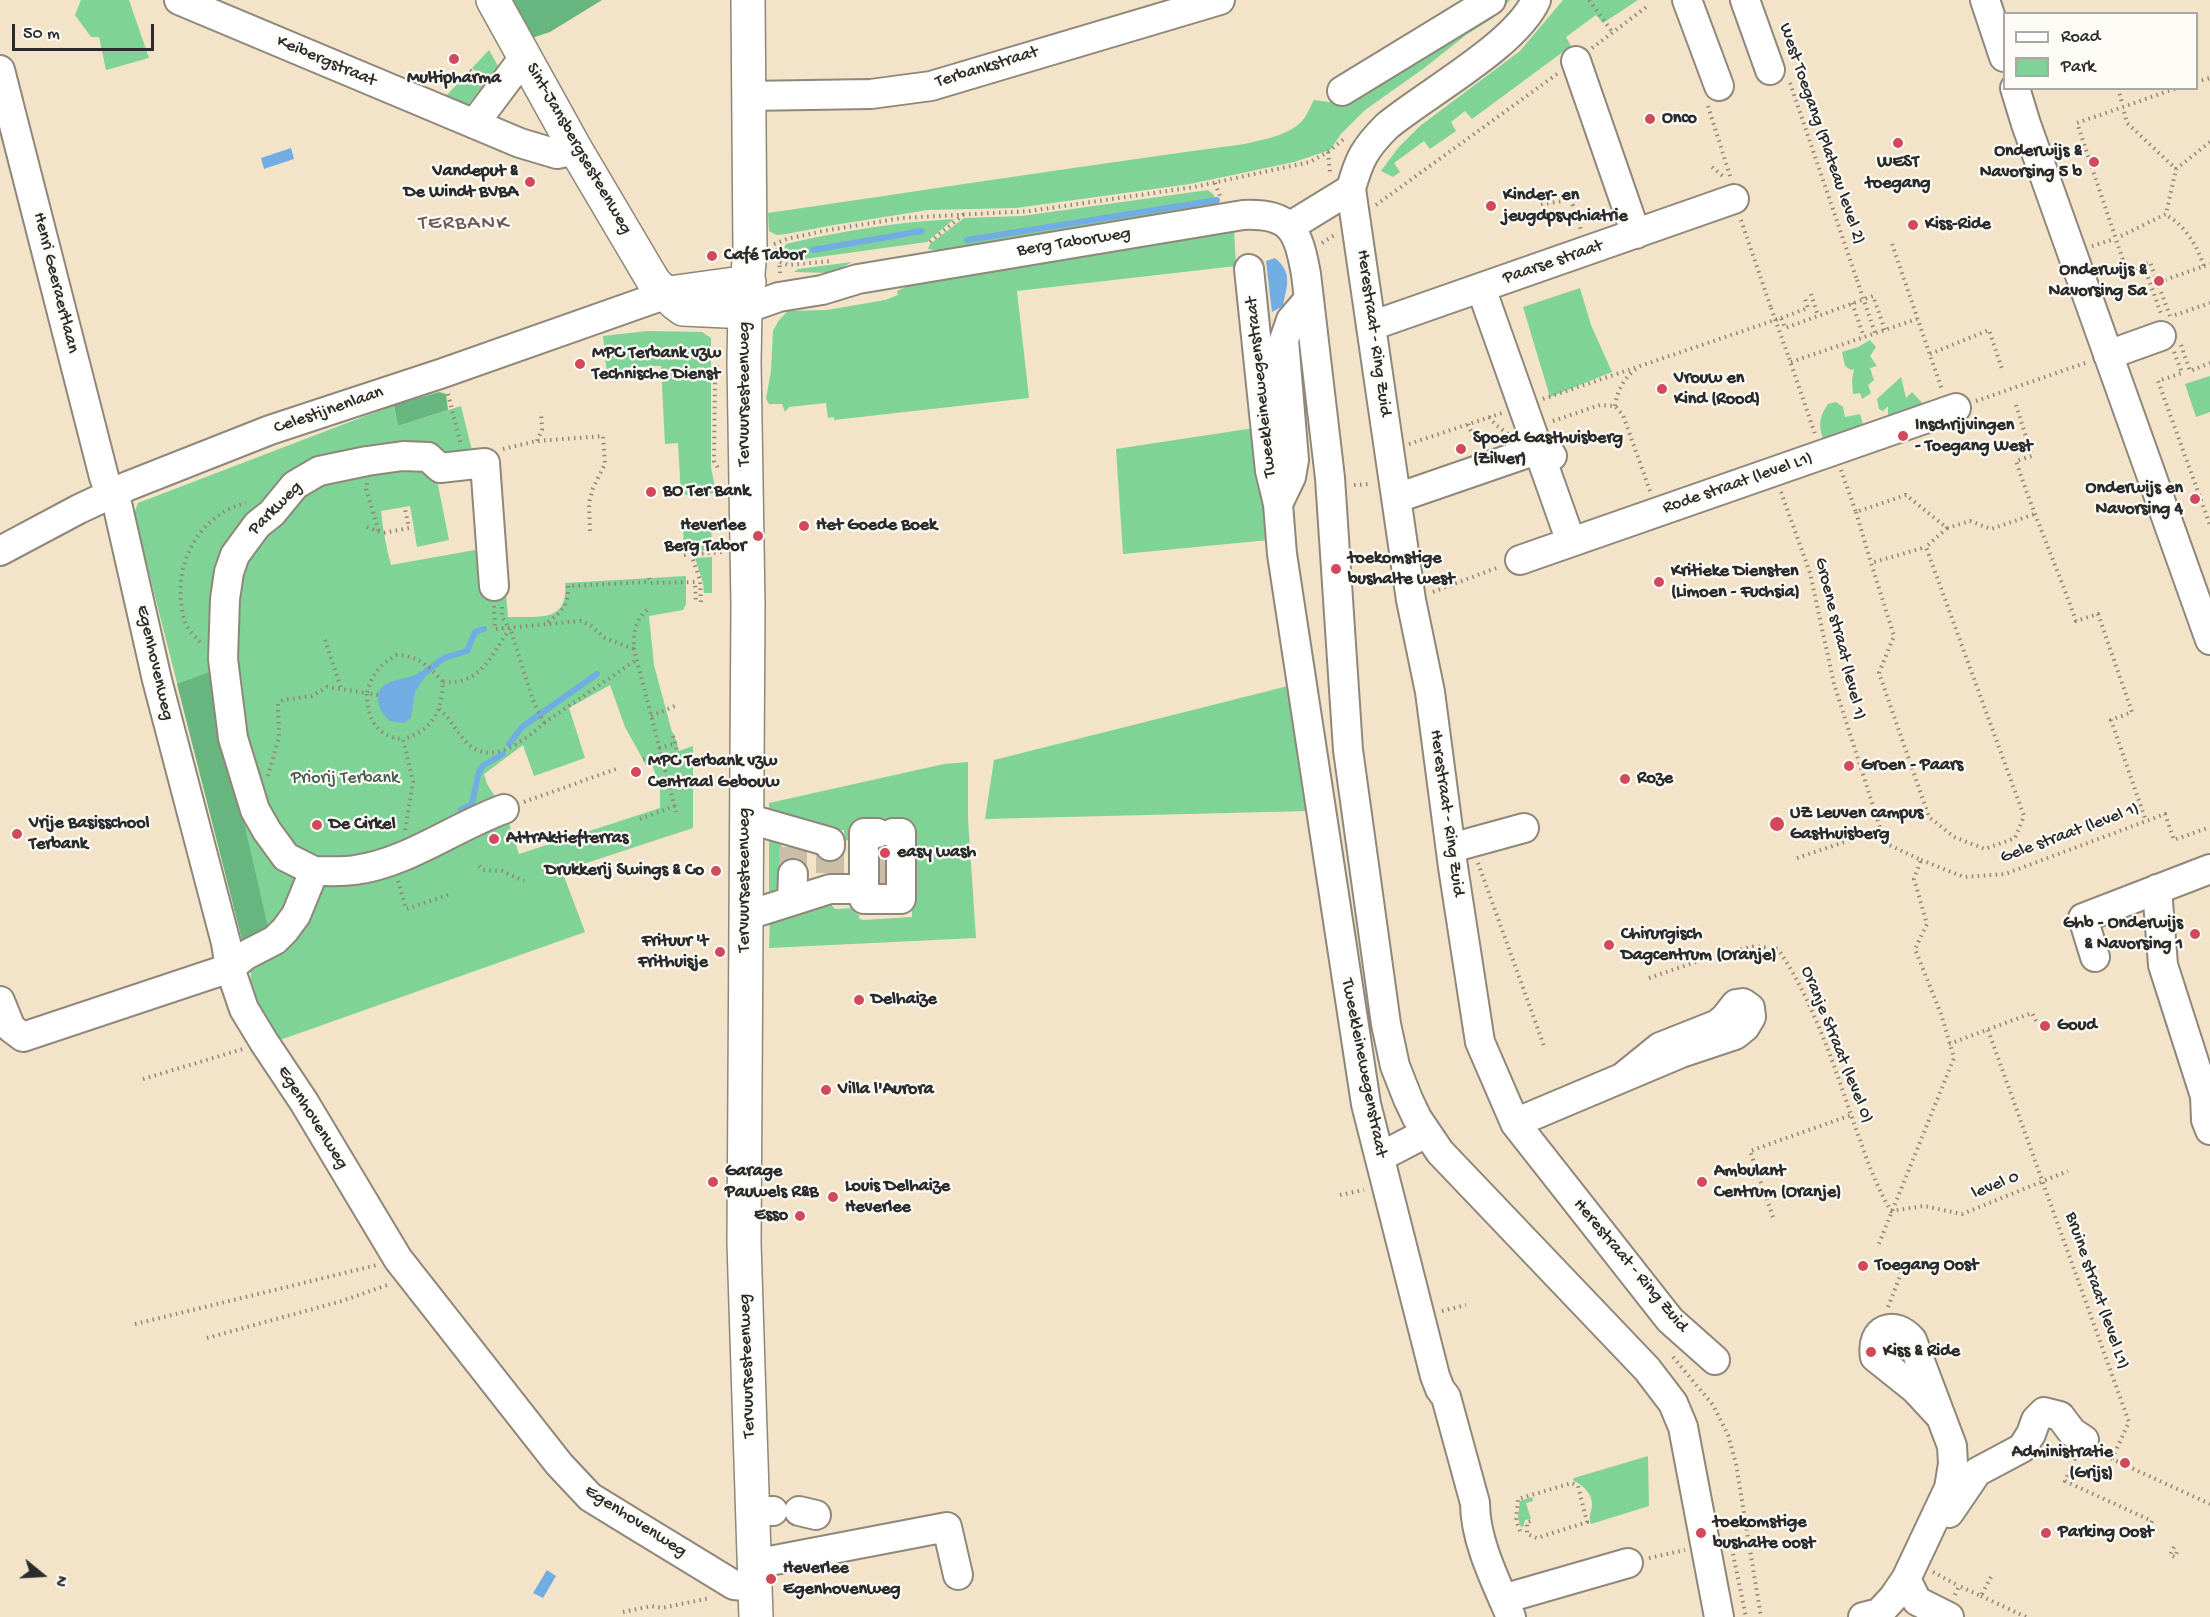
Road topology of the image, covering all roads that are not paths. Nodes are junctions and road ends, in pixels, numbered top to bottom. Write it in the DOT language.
graph roads {
  1 [pos="178,0"];
  2 [pos="493,0"];
  3 [pos="748,0"];
  4 [pos="1220,0"];
  5 [pos="1491,0"];
  6 [pos="1688,0"];
  7 [pos="1745,0"];
  8 [pos="1984,0"];
  9 [pos="1537,1"];
  10 [pos="2003,54"];
  11 [pos="525,56"];
  12 [pos="1576,61"];
  13 [pos="0,70"];
  14 [pos="1779,73"];
  15 [pos="1719,86"];
  16 [pos="2016,90"];
  17 [pos="1342,91"];
  18 [pos="748,96"];
  19 [pos="474,124"];
  20 [pos="576,150"];
  21 [pos="1340,183"];
  22 [pos="1733,189"];
  23 [pos="1289,226"];
  24 [pos="1636,234"];
  25 [pos="1249,269"];
  26 [pos="1481,288"];
  27 [pos="667,294"];
  28 [pos="747,295"];
  29 [pos="1309,299"];
  30 [pos="1371,326"];
  31 [pos="2174,339"];
  32 [pos="2108,355"];
  33 [pos="1952,409"];
  34 [pos="1552,456"];
  35 [pos="1394,477"];
  36 [pos="112,494"];
  37 [pos="1278,504"];
  38 [pos="1571,542"];
  39 [pos="0,551"];
  40 [pos="1520,560"];
  41 [pos="494,586"];
  42 [pos="2210,640"];
  43 [pos="504,809"];
  44 [pos="746,818"];
  45 [pos="1524,828"];
  46 [pos="1451,848"];
  47 [pos="883,858"];
  48 [pos="810,864"];
  49 [pos="2210,869"];
  50 [pos="314,871"];
  51 [pos="2157,889"];
  52 [pos="745,916"];
  53 [pos="2095,957"];
  54 [pos="230,968"];
  55 [pos="0,1001"];
  56 [pos="1623,1077"];
  57 [pos="1515,1123"];
  58 [pos="2210,1130"];
  59 [pos="1426,1133"];
  60 [pos="1380,1157"];
  61 [pos="1876,1337"];
  62 [pos="1715,1360"];
  63 [pos="2084,1440"];
  64 [pos="1928,1536"];
  65 [pos="1628,1563"];
  66 [pos="1911,1571"];
  67 [pos="958,1575"];
  68 [pos="749,1588"];
  69 [pos="1507,1608"];
  70 [pos="1948,1616"];
  71 [pos="1719,1617"];
  72 [pos="1863,1617"];
  1 -- 19 [label="street, Keibergstraat"];
  2 -- 11 [label="main road, Sint-Jansbergsesteenweg"];
  3 -- 18 [label="main road, Tervuursesteenweg"];
  4 -- 18 [label="street, Terbankstraat"];
  5 -- 17 [label="street"];
  6 -- 15 [label="street"];
  7 -- 14 [label="street"];
  8 -- 10 [label="street"];
  9 -- 21 [label="street"];
  11 -- 19 [label="street"];
  11 -- 20 [label="main road, Sint-Jansbergsesteenweg"];
  12 -- 24 [label="street"];
  13 -- 36 [label="street, Henri Geeraertlaan"];
  16 -- 32 [label="street"];
  18 -- 28 [label="main road, Tervuursesteenweg"];
  19 -- 20 [label="street, Keibergstraat"];
  20 -- 27 [label="main road, Sint-Jansbergsesteenweg"];
  21 -- 23 [label="street"];
  21 -- 30 [label="street, Herestraat - Ring Zuid"];
  22 -- 24 [label="street, Paarse straat"];
  23 -- 28 [label="street, Berg Taborweg"];
  23 -- 29 [label="street"];
  24 -- 26 [label="street, Paarse straat"];
  25 -- 37 [label="street, Tweekleinewegenstraat"];
  26 -- 30 [label="street, Paarse straat"];
  26 -- 38 [label="street"];
  27 -- 28 [label="main road, Sint-Jansbergsesteenweg"];
  27 -- 36 [label="street, Celestijnenlaan"];
  28 -- 44 [label="main road, Tervuursesteenweg"];
  29 -- 37 [label="street, Tweekleinewegenstraat"];
  29 -- 59 [label="street"];
  30 -- 35 [label="street, Herestraat - Ring Zuid"];
  31 -- 32 [label="street"];
  32 -- 42 [label="street"];
  33 -- 38 [label="street, Rode straat (level L1)"];
  34 -- 35 [label="street"];
  35 -- 46 [label="street, Herestraat - Ring Zuid"];
  36 -- 39 [label="street, Celestijnenlaan"];
  36 -- 54 [label="street, Egenhovenweg"];
  37 -- 60 [label="street, Tweekleinewegenstraat"];
  38 -- 40 [label="street, Rode straat (level L1)"];
  41 -- 50 [label="street, Parkweg"];
  43 -- 50 [label="street, Parkweg"];
  44 -- 48 [label="street"];
  44 -- 52 [label="main road, Tervuursesteenweg"];
  45 -- 46 [label="street"];
  46 -- 57 [label="street, Herestraat - Ring Zuid"];
  47 -- 48 [label="street"];
  48 -- 52 [label="street"];
  49 -- 51 [label="street"];
  50 -- 54 [label="street"];
  51 -- 53 [label="street"];
  51 -- 58 [label="street"];
  52 -- 68 [label="main road, Tervuursesteenweg"];
  54 -- 55 [label="street"];
  54 -- 68 [label="street, Egenhovenweg"];
  56 -- 57 [label="street"];
  57 -- 62 [label="street, Herestraat - Ring Zuid"];
  59 -- 60 [label="street"];
  59 -- 71 [label="street"];
  60 -- 69 [label="street, Tweekleinewegenstraat"];
  61 -- 64 [label="street"];
  63 -- 64 [label="street"];
  64 -- 66 [label="street"];
  65 -- 69 [label="street"];
  66 -- 70 [label="street"];
  66 -- 72 [label="street"];
  67 -- 68 [label="street"];
}
